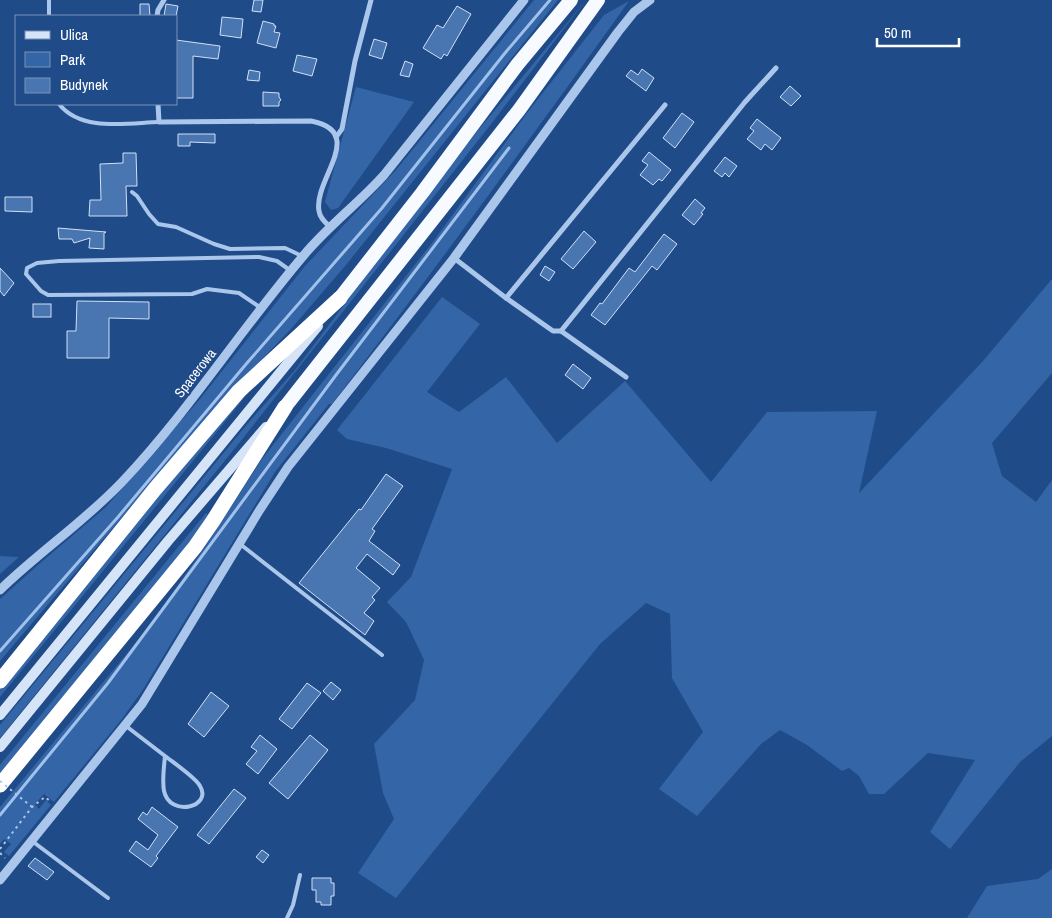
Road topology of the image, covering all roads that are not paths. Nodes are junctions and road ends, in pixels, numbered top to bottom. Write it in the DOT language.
graph roads {
  1 [pos="49,0"];
  2 [pos="164,0"];
  3 [pos="372,0"];
  4 [pos="524,0"];
  5 [pos="571,0"];
  6 [pos="598,0"];
  7 [pos="650,0"];
  8 [pos="49,15"];
  9 [pos="157,15"];
  10 [pos="776,68"];
  11 [pos="60,105"];
  12 [pos="158,105"];
  13 [pos="665,105"];
  14 [pos="159,122"];
  15 [pos="336,137"];
  16 [pos="132,192"];
  17 [pos="330,227"];
  18 [pos="302,256"];
  19 [pos="454,258"];
  20 [pos="291,270"];
  21 [pos="340,298"];
  22 [pos="506,298"];
  23 [pos="262,309"];
  24 [pos="561,331"];
  25 [pos="626,377"];
  26 [pos="284,408"];
  27 [pos="240,544"];
  28 [pos="0,590"];
  29 [pos="382,655"];
  30 [pos="0,680"];
  31 [pos="0,715"];
  32 [pos="126,726"];
  33 [pos="0,747"];
  34 [pos="165,756"];
  35 [pos="0,786"];
  36 [pos="32,841"];
  37 [pos="300,875"];
  38 [pos="0,880"];
  39 [pos="108,898"];
  40 [pos="287,918"];
  1 -- 8 [label="lane"];
  2 -- 9 [label="street"];
  3 -- 15 [label="street"];
  4 -- 17 [label="street, Spacerowa"];
  5 -- 21 [label="highway"];
  6 -- 26 [label="highway"];
  7 -- 19 [label="street"];
  10 -- 24 [label="street"];
  11 -- 14 [label="lane"];
  12 -- 14 [label="street"];
  13 -- 22 [label="street"];
  14 -- 15 [label="street"];
  15 -- 17 [label="street"];
  16 -- 18 [label="lane"];
  17 -- 18 [label="street, Spacerowa"];
  18 -- 20 [label="street, Spacerowa"];
  19 -- 22 [label="street"];
  19 -- 27 [label="street"];
  20 -- 23 [label="street, Spacerowa"];
  20 -- 23 [label="lane"];
  21 -- 30 [label="highway"];
  21 -- 31 [label="main road"];
  22 -- 24 [label="street"];
  23 -- 28 [label="street, Spacerowa"];
  24 -- 25 [label="street"];
  26 -- 33 [label="main road"];
  26 -- 35 [label="highway"];
  27 -- 29 [label="lane"];
  27 -- 32 [label="street"];
  32 -- 34 [label="lane"];
  32 -- 36 [label="street"];
  34 -- 34 [label="lane"];
  36 -- 38 [label="street"];
  36 -- 39 [label="lane"];
  37 -- 40 [label="lane"];
}
